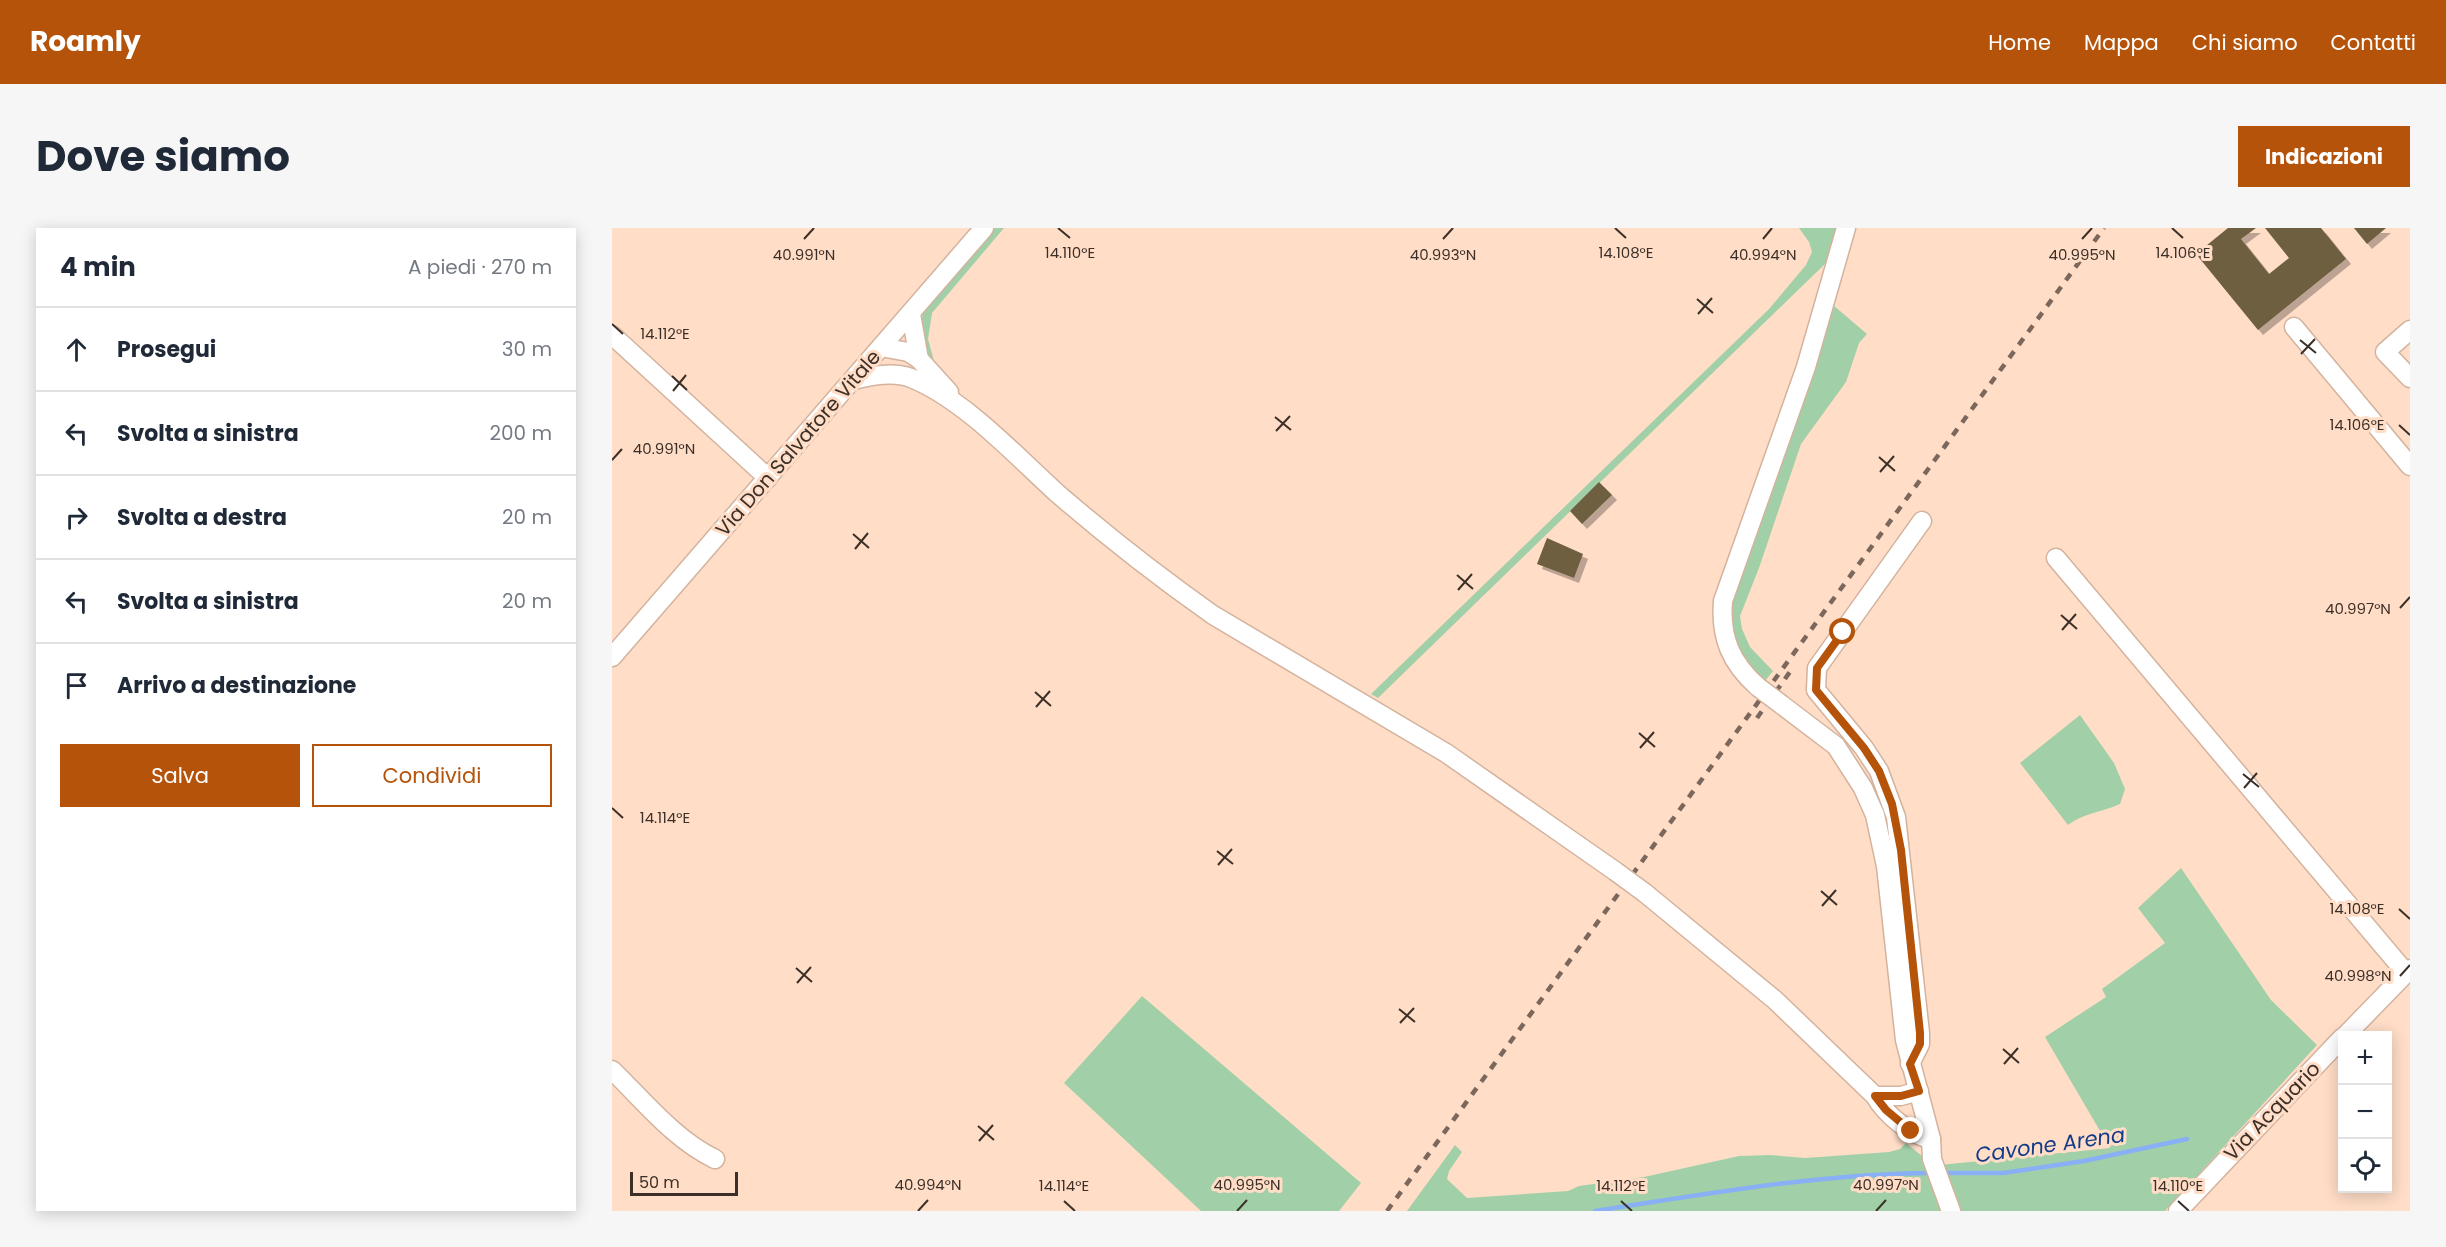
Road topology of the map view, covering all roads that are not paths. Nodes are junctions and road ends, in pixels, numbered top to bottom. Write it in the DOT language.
graph roads {
  1 [pos="984,228"];
  2 [pos="1846,228"];
  3 [pos="910,314"];
  4 [pos="2294,327"];
  5 [pos="2410,330"];
  6 [pos="612,335"];
  7 [pos="882,347"];
  8 [pos="920,359"];
  9 [pos="892,375"];
  10 [pos="2410,378"];
  11 [pos="853,380"];
  12 [pos="968,414"];
  13 [pos="2407,458"];
  14 [pos="768,478"];
  15 [pos="1922,521"];
  16 [pos="2056,558"];
  17 [pos="612,657"];
  18 [pos="2408,971"];
  19 [pos="2350,1031"];
  20 [pos="2338,1043"];
  21 [pos="1910,1064"];
  22 [pos="612,1070"];
  23 [pos="1919,1091"];
  24 [pos="1875,1096"];
  25 [pos="1931,1139"];
  26 [pos="715,1159"];
  27 [pos="1951,1211"];
  28 [pos="2178,1211"];
  1 -- 3 [label="street, Via Don Salvatore Vitale"];
  2 -- 21 [label="street, bridge"];
  3 -- 7 [label="street, Via Don Salvatore Vitale"];
  3 -- 8 [label="street"];
  4 -- 13 [label="street"];
  5 -- 10 [label="street"];
  6 -- 14 [label="street"];
  7 -- 8 [label="street"];
  7 -- 9 [label="street"];
  7 -- 11 [label="street, Via Don Salvatore Vitale"];
  8 -- 12 [label="street"];
  9 -- 11 [label="street"];
  9 -- 12 [label="street"];
  11 -- 14 [label="street, Via Don Salvatore Vitale"];
  12 -- 24 [label="street, bridge"];
  14 -- 17 [label="street, Via Don Salvatore Vitale"];
  15 -- 21 [label="street"];
  16 -- 18 [label="street"];
  18 -- 19 [label="street, Via Acquario"];
  20 -- 28 [label="street, Via Acquario"];
  21 -- 23 [label="street"];
  22 -- 26 [label="street"];
  23 -- 24 [label="street"];
  23 -- 25 [label="street"];
  24 -- 25 [label="street"];
  25 -- 27 [label="street"];
}
